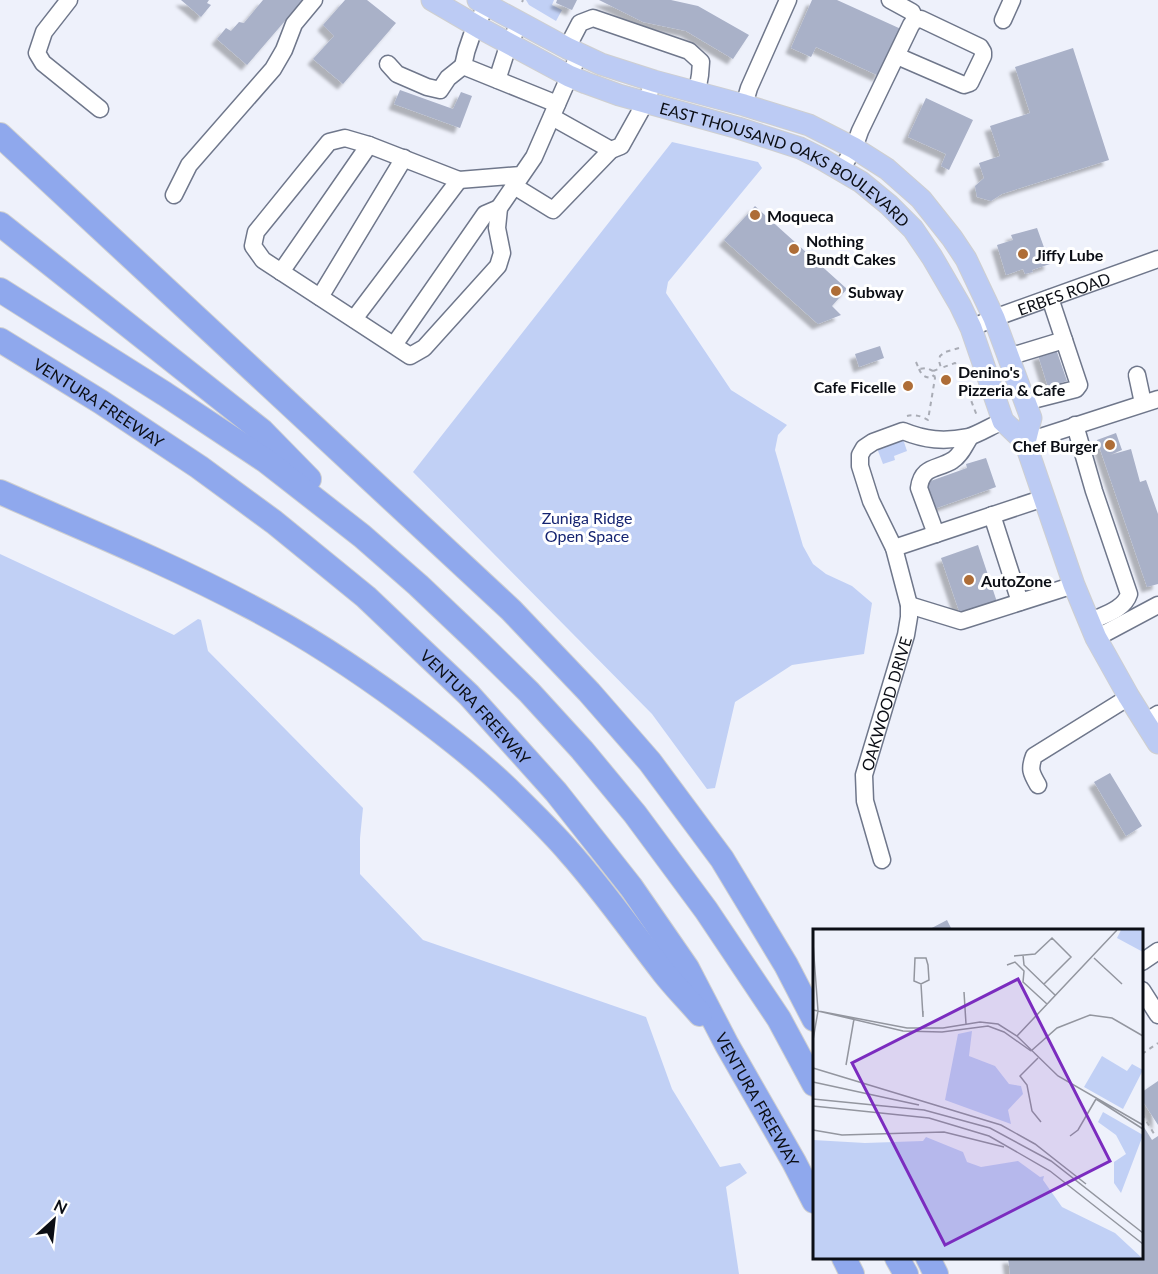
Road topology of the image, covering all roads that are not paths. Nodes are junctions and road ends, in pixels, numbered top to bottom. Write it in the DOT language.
graph roads {
  1 [pos="69,0"];
  2 [pos="314,0"];
  3 [pos="432,0"];
  4 [pos="890,0"];
  5 [pos="1012,0"];
  6 [pos="785,1"];
  7 [pos="490,4"];
  8 [pos="522,8"];
  9 [pos="915,20"];
  10 [pos="1004,21"];
  11 [pos="475,25"];
  12 [pos="509,44"];
  13 [pos="573,51"];
  14 [pos="897,56"];
  15 [pos="388,64"];
  16 [pos="463,66"];
  17 [pos="569,76"];
  18 [pos="498,80"];
  19 [pos="654,81"];
  20 [pos="697,92"];
  21 [pos="645,103"];
  22 [pos="744,105"];
  23 [pos="100,109"];
  24 [pos="554,111"];
  25 [pos="0,135"];
  26 [pos="369,144"];
  27 [pos="854,148"];
  28 [pos="611,150"];
  29 [pos="404,159"];
  30 [pos="841,170"];
  31 [pos="459,180"];
  32 [pos="518,180"];
  33 [pos="174,195"];
  34 [pos="499,208"];
  35 [pos="0,224"];
  36 [pos="1158,259"];
  37 [pos="281,272"];
  38 [pos="0,290"];
  39 [pos="320,297"];
  40 [pos="1050,298"];
  41 [pos="994,318"];
  42 [pos="354,319"];
  43 [pos="966,337"];
  44 [pos="0,340"];
  45 [pos="1064,340"];
  46 [pos="394,345"];
  47 [pos="1008,357"];
  48 [pos="1137,375"];
  49 [pos="1151,401"];
  50 [pos="1025,402"];
  51 [pos="1003,421"];
  52 [pos="1075,425"];
  53 [pos="970,437"];
  54 [pos="1025,442"];
  55 [pos="0,492"];
  56 [pos="1044,498"];
  57 [pos="992,515"];
  58 [pos="936,534"];
  59 [pos="362,536"];
  60 [pos="894,548"];
  61 [pos="1074,585"];
  62 [pos="1020,602"];
  63 [pos="909,605"];
  64 [pos="1158,605"];
  65 [pos="1092,630"];
  66 [pos="1129,697"];
  67 [pos="1151,718"];
  68 [pos="1158,743"];
  69 [pos="1038,785"];
  70 [pos="882,860"];
  71 [pos="1158,951"];
  72 [pos="1143,961"];
  73 [pos="1143,992"];
  74 [pos="1158,1015"];
  75 [pos="813,1016"];
  76 [pos="727,1045"];
  77 [pos="813,1082"];
  78 [pos="813,1199"];
  79 [pos="845,1259"];
  80 [pos="898,1259"];
  81 [pos="929,1259"];
  82 [pos="852,1274"];
  83 [pos="906,1274"];
  84 [pos="936,1274"];
  1 -- 23 [label="street"];
  2 -- 33 [label="street"];
  3 -- 11 [label="main road, EAST THOUSAND OAKS BOULEVARD"];
  4 -- 9 [label="street"];
  5 -- 10 [label="street"];
  6 -- 22 [label="street"];
  7 -- 8 [label="main road, EAST THOUSAND OAKS BOULEVARD"];
  7 -- 11 [label="street"];
  8 -- 12 [label="street"];
  8 -- 13 [label="main road, EAST THOUSAND OAKS BOULEVARD"];
  9 -- 14 [label="street"];
  9 -- 14 [label="street"];
  11 -- 12 [label="main road, EAST THOUSAND OAKS BOULEVARD"];
  11 -- 16 [label="street"];
  12 -- 17 [label="main road, EAST THOUSAND OAKS BOULEVARD"];
  12 -- 18 [label="street"];
  13 -- 17 [label="street"];
  13 -- 19 [label="main road, EAST THOUSAND OAKS BOULEVARD"];
  13 -- 20 [label="street"];
  14 -- 27 [label="street"];
  15 -- 16 [label="street"];
  16 -- 18 [label="street"];
  17 -- 21 [label="main road, EAST THOUSAND OAKS BOULEVARD"];
  17 -- 24 [label="street"];
  18 -- 24 [label="street"];
  19 -- 20 [label="main road, EAST THOUSAND OAKS BOULEVARD"];
  19 -- 21 [label="street"];
  20 -- 22 [label="main road, EAST THOUSAND OAKS BOULEVARD"];
  21 -- 28 [label="street"];
  21 -- 30 [label="main road, EAST THOUSAND OAKS BOULEVARD"];
  22 -- 27 [label="main road, EAST THOUSAND OAKS BOULEVARD"];
  24 -- 28 [label="street"];
  24 -- 32 [label="street"];
  25 -- 75 [label="highway"];
  26 -- 29 [label="street"];
  26 -- 37 [label="street"];
  26 -- 37 [label="street"];
  27 -- 30 [label="street"];
  27 -- 41 [label="main road, EAST THOUSAND OAKS BOULEVARD"];
  28 -- 32 [label="street"];
  29 -- 31 [label="street"];
  29 -- 39 [label="street"];
  30 -- 43 [label="main road, EAST THOUSAND OAKS BOULEVARD"];
  31 -- 32 [label="street"];
  31 -- 42 [label="street"];
  32 -- 34 [label="street"];
  34 -- 46 [label="street"];
  34 -- 46 [label="street"];
  35 -- 59 [label="highway"];
  36 -- 40 [label="street, ERBES ROAD"];
  37 -- 39 [label="street"];
  38 -- 59 [label="highway"];
  39 -- 42 [label="street"];
  40 -- 41 [label="street, ERBES ROAD"];
  40 -- 45 [label="street"];
  41 -- 43 [label="street, ERBES ROAD"];
  41 -- 47 [label="main road, EAST THOUSAND OAKS BOULEVARD"];
  42 -- 46 [label="street"];
  43 -- 51 [label="main road, EAST THOUSAND OAKS BOULEVARD"];
  44 -- 76 [label="highway, VENTURA FREEWAY"];
  45 -- 47 [label="street"];
  45 -- 50 [label="street"];
  47 -- 50 [label="main road, EAST THOUSAND OAKS BOULEVARD"];
  48 -- 49 [label="street"];
  49 -- 52 [label="street"];
  50 -- 54 [label="main road, EAST THOUSAND OAKS BOULEVARD"];
  51 -- 53 [label="street"];
  51 -- 54 [label="main road, EAST THOUSAND OAKS BOULEVARD"];
  52 -- 54 [label="street"];
  52 -- 65 [label="street"];
  53 -- 58 [label="street"];
  53 -- 60 [label="street, OAKWOOD DRIVE"];
  54 -- 56 [label="main road, EAST THOUSAND OAKS BOULEVARD"];
  55 -- 76 [label="highway"];
  56 -- 57 [label="street"];
  56 -- 61 [label="main road, EAST THOUSAND OAKS BOULEVARD"];
  57 -- 58 [label="street"];
  57 -- 62 [label="street"];
  58 -- 60 [label="street"];
  59 -- 77 [label="highway"];
  60 -- 63 [label="street, OAKWOOD DRIVE"];
  61 -- 62 [label="street"];
  61 -- 65 [label="main road, EAST THOUSAND OAKS BOULEVARD"];
  62 -- 63 [label="street"];
  63 -- 70 [label="street, OAKWOOD DRIVE"];
  64 -- 65 [label="street"];
  65 -- 66 [label="main road, EAST THOUSAND OAKS BOULEVARD"];
  66 -- 67 [label="main road, EAST THOUSAND OAKS BOULEVARD"];
  66 -- 69 [label="street"];
  67 -- 68 [label="main road, EAST THOUSAND OAKS BOULEVARD"];
  71 -- 72 [label="street"];
  73 -- 74 [label="street"];
  76 -- 78 [label="highway, VENTURA FREEWAY"];
  79 -- 82 [label="highway"];
  80 -- 83 [label="highway"];
  81 -- 84 [label="highway"];
}
